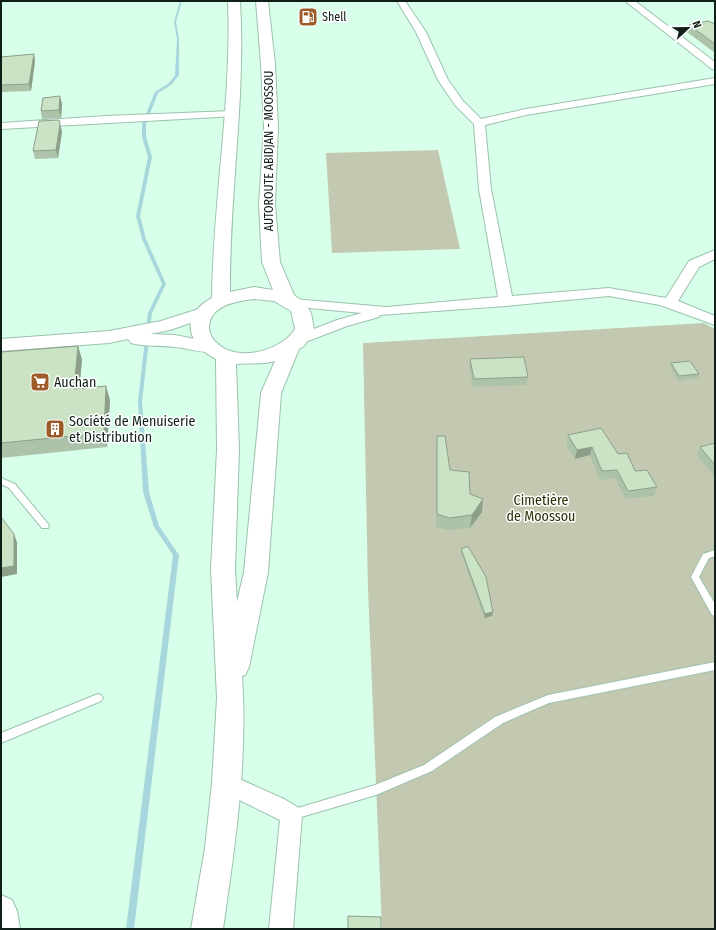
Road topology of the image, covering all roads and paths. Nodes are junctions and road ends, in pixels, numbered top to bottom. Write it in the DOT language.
graph roads {
  1 [pos="234,1"];
  2 [pos="262,1"];
  3 [pos="401,1"];
  4 [pos="629,1"];
  5 [pos="715,67"];
  6 [pos="715,81"];
  7 [pos="232,114"];
  8 [pos="479,123"];
  9 [pos="1,126"];
  10 [pos="715,254"];
  11 [pos="221,300"];
  12 [pos="289,301"];
  13 [pos="506,302"];
  14 [pos="670,303"];
  15 [pos="386,311"];
  16 [pos="205,312"];
  17 [pos="715,321"];
  18 [pos="109,337"];
  19 [pos="295,343"];
  20 [pos="1,345"];
  21 [pos="217,352"];
  22 [pos="1,481"];
  23 [pos="45,526"];
  24 [pos="715,553"];
  25 [pos="715,612"];
  26 [pos="715,666"];
  27 [pos="98,698"];
  28 [pos="230,698"];
  29 [pos="1,738"];
  30 [pos="226,783"];
  31 [pos="291,815"];
  32 [pos="1,911"];
  33 [pos="4,929"];
  34 [pos="207,929"];
  35 [pos="281,929"];
  1 -- 7 [label="main road"];
  2 -- 12 [label="main road, AUTOROUTE ABIDJAN - MOOSSOU"];
  3 -- 8 [label="street"];
  4 -- 5 [label="street"];
  6 -- 8 [label="street"];
  7 -- 9 [label="street"];
  7 -- 11 [label="main road"];
  8 -- 13 [label="street"];
  10 -- 14 [label="street"];
  11 -- 12 [label="main road"];
  11 -- 16 [label="main road"];
  12 -- 15 [label="street"];
  12 -- 19 [label="main road"];
  13 -- 14 [label="street"];
  13 -- 15 [label="street"];
  14 -- 17 [label="street"];
  15 -- 19 [label="street"];
  16 -- 18 [label="street"];
  16 -- 21 [label="main road"];
  18 -- 20 [label="street"];
  18 -- 21 [label="street"];
  19 -- 21 [label="main road"];
  19 -- 28 [label="main road"];
  21 -- 28 [label="main road"];
  22 -- 23 [label="lane"];
  24 -- 25 [label="lane"];
  26 -- 31 [label="lane"];
  27 -- 29 [label="lane"];
  28 -- 30 [label="main road"];
  30 -- 31 [label="street"];
  30 -- 34 [label="main road"];
  31 -- 35 [label="street"];
  32 -- 33 [label="main road"];
}
